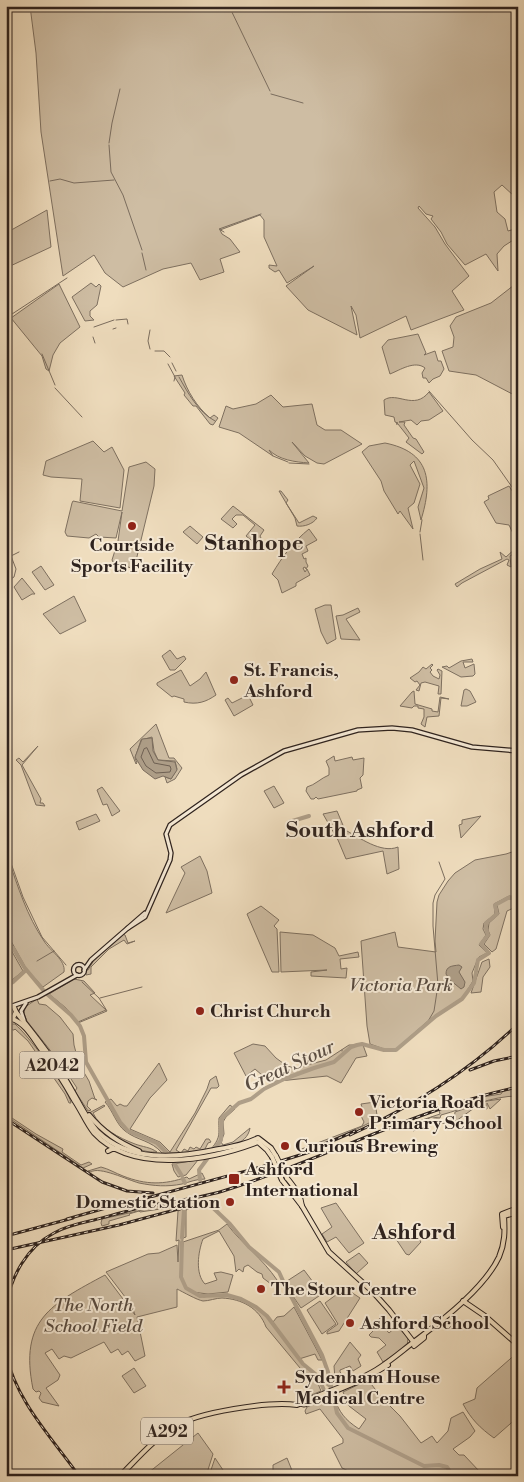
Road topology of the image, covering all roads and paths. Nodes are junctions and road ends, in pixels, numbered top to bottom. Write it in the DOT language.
graph roads {
  1 [pos="518,751"];
  2 [pos="90,960"];
  3 [pos="80,965"];
  4 [pos="73,970"];
  5 [pos="84,970"];
  6 [pos="77,975"];
  7 [pos="69,978"];
  8 [pos="29,1001"];
  9 [pos="22,1003"];
  10 [pos="8,1005"];
  11 [pos="16,1012"];
  12 [pos="6,1019"];
  13 [pos="12,1019"];
  14 [pos="26,1024"];
  15 [pos="120,1150"];
  16 [pos="108,1151"];
  17 [pos="159,1157"];
  18 [pos="518,1208"];
  19 [pos="518,1212"];
  20 [pos="503,1215"];
  21 [pos="465,1299"];
  22 [pos="415,1343"];
  23 [pos="518,1344"];
  24 [pos="120,1476"];
  1 -- 2 [label="main road"];
  2 -- 3 [label="main road"];
  2 -- 5 [label="main road"];
  3 -- 4 [label="main road"];
  3 -- 5 [label="main road"];
  4 -- 6 [label="main road"];
  4 -- 7 [label="main road"];
  5 -- 6 [label="main road"];
  6 -- 7 [label="main road"];
  7 -- 8 [label="main road"];
  8 -- 9 [label="main road"];
  8 -- 14 [label="main road"];
  9 -- 10 [label="main road"];
  9 -- 11 [label="main road"];
  10 -- 11 [label="main road"];
  11 -- 13 [label="main road"];
  11 -- 14 [label="main road, A2042"];
  12 -- 13 [label="main road"];
  13 -- 15 [label="main road, A2042"];
  14 -- 17 [label="main road, A2042"];
  15 -- 16 [label="main road, A2042"];
  15 -- 17 [label="main road, A2042"];
  17 -- 22 [label="main road, A2042, bridge"];
  18 -- 20 [label="main road"];
  19 -- 20 [label="main road"];
  20 -- 21 [label="main road"];
  21 -- 22 [label="main road"];
  21 -- 23 [label="main road"];
  22 -- 24 [label="main road, A292"];
}
